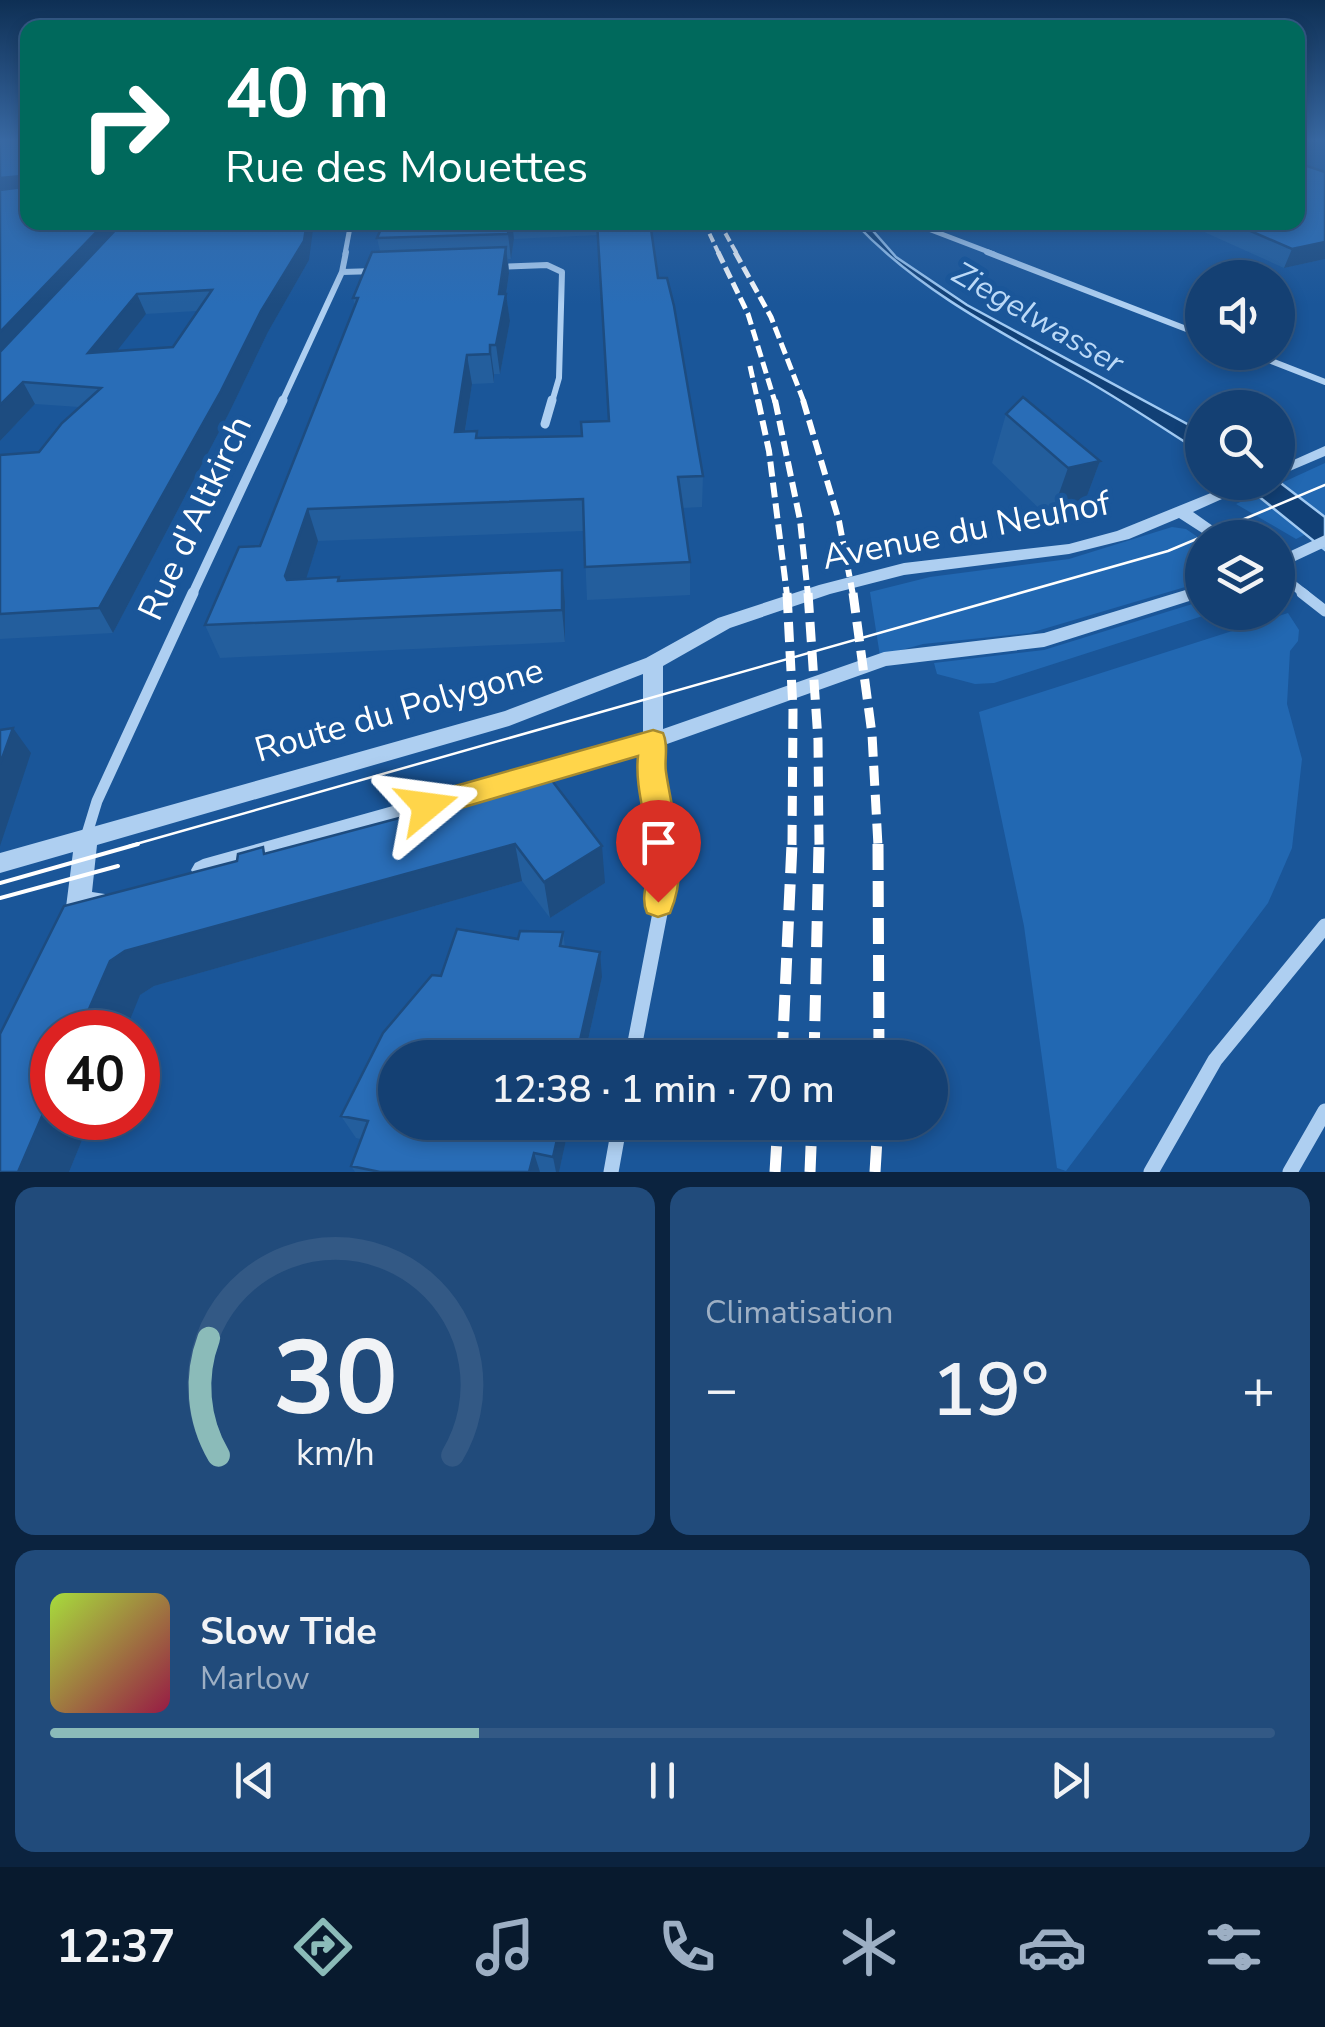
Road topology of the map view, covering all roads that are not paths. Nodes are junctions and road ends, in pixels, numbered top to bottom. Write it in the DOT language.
graph roads {
  1 [pos="350,230"];
  2 [pos="931,230"];
  3 [pos="490,267"];
  4 [pos="396,270"];
  5 [pos="342,272"];
  6 [pos="1185,328"];
  7 [pos="1294,370"];
  8 [pos="1325,382"];
  9 [pos="545,424"];
  10 [pos="1325,450"];
  11 [pos="1295,464"];
  12 [pos="1211,500"];
  13 [pos="1183,512"];
  14 [pos="1195,520"];
  15 [pos="1325,540"];
  16 [pos="1295,555"];
  17 [pos="1295,587"];
  18 [pos="1185,597"];
  19 [pos="1325,611"];
  20 [pos="654,663"];
  21 [pos="653,741"];
  22 [pos="86,838"];
  23 [pos="0,863"];
  24 [pos="186,875"];
  25 [pos="114,896"];
  26 [pos="1325,926"];
  27 [pos="635,1040"];
  28 [pos="1325,1111"];
  29 [pos="616,1140"];
  30 [pos="611,1168"];
  31 [pos="1151,1172"];
  32 [pos="1290,1172"];
  1 -- 5 [label="street, Rue d'Altkirch"];
  2 -- 6 [label="street"];
  3 -- 9 [label="street"];
  4 -- 5 [label="street"];
  5 -- 22 [label="street, Rue d'Altkirch"];
  7 -- 8 [label="street"];
  10 -- 11 [label="street"];
  12 -- 13 [label="street, Avenue du Neuhof"];
  13 -- 14 [label="street"];
  13 -- 20 [label="street, Avenue du Neuhof"];
  15 -- 16 [label="street"];
  17 -- 19 [label="street"];
  18 -- 21 [label="street"];
  20 -- 21 [label="street"];
  20 -- 22 [label="street, Route du Polygone"];
  21 -- 24 [label="street"];
  21 -- 27 [label="street"];
  22 -- 23 [label="street, Route du Polygone"];
  22 -- 25 [label="street"];
  26 -- 31 [label="street"];
  28 -- 32 [label="street"];
  29 -- 30 [label="street"];
}
